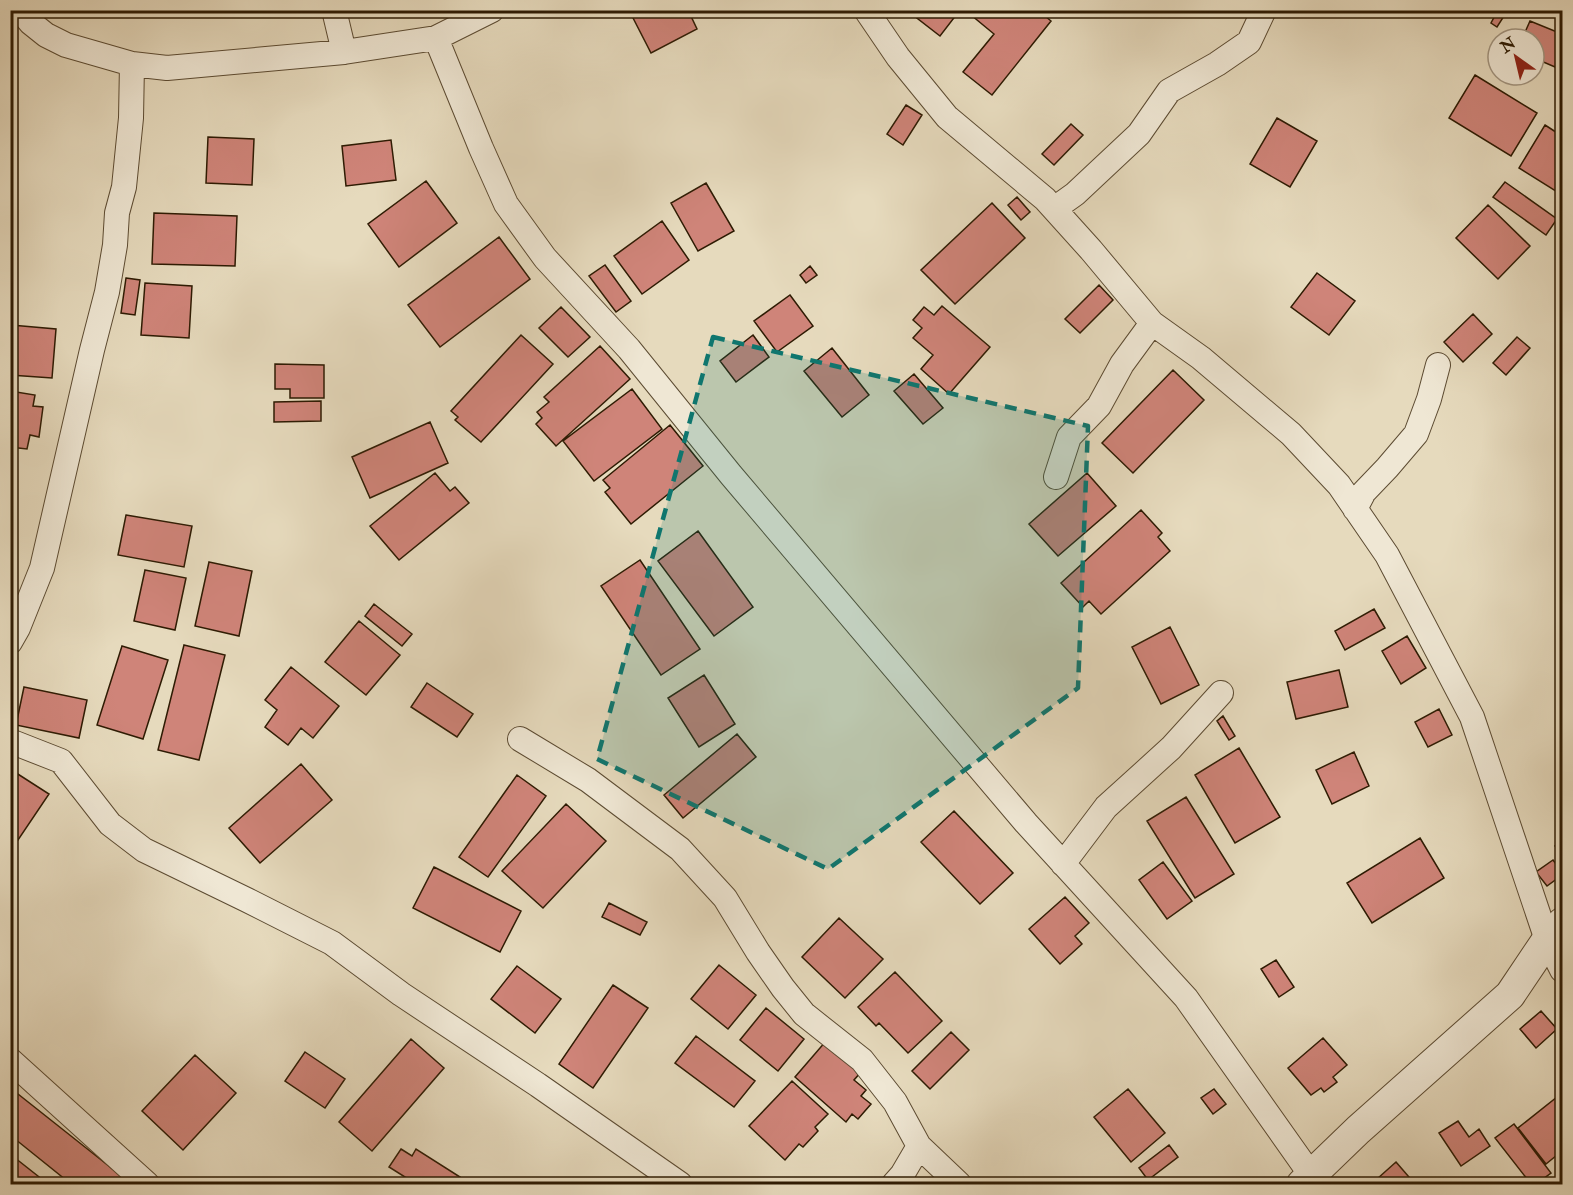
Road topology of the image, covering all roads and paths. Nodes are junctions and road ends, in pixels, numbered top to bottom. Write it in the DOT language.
graph roads {
  1 [pos="20,10"];
  2 [pos="334,10"];
  3 [pos="492,10"];
  4 [pos="866,10"];
  5 [pos="1264,10"];
  6 [pos="436,39"];
  7 [pos="345,52"];
  8 [pos="132,64"];
  9 [pos="1054,209"];
  10 [pos="1152,323"];
  11 [pos="1438,365"];
  12 [pos="1056,477"];
  13 [pos="1355,509"];
  14 [pos="10,642"];
  15 [pos="1221,693"];
  16 [pos="520,739"];
  17 [pos="10,741"];
  18 [pos="1064,864"];
  19 [pos="1555,931"];
  20 [pos="1563,970"];
  21 [pos="10,1060"];
  22 [pos="920,1146"];
  23 [pos="1306,1180"];
  24 [pos="147,1185"];
  25 [pos="680,1185"];
  26 [pos="894,1185"];
  27 [pos="959,1185"];
  1 -- 8 [label="street"];
  2 -- 7 [label="street"];
  3 -- 6 [label="street"];
  4 -- 9 [label="street"];
  5 -- 9 [label="street"];
  6 -- 7 [label="street"];
  6 -- 18 [label="street"];
  7 -- 8 [label="street"];
  8 -- 14 [label="street"];
  9 -- 10 [label="street"];
  10 -- 12 [label="street"];
  10 -- 13 [label="street"];
  11 -- 13 [label="street"];
  13 -- 19 [label="street"];
  15 -- 18 [label="street"];
  16 -- 22 [label="street"];
  17 -- 25 [label="street"];
  18 -- 23 [label="street"];
  19 -- 20 [label="street"];
  19 -- 23 [label="street"];
  21 -- 24 [label="street"];
  22 -- 26 [label="street"];
  22 -- 27 [label="street"];
}
